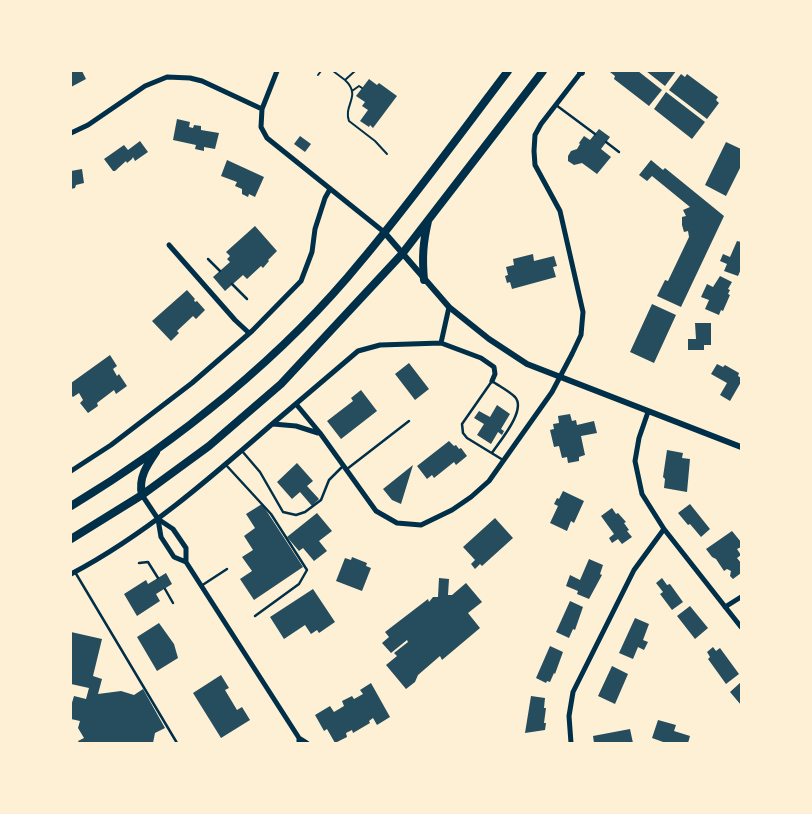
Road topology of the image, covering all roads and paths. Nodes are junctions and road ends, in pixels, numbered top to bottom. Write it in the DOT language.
graph roads {
  1 [pos="277,71"];
  2 [pos="321,71"];
  3 [pos="333,71"];
  4 [pos="355,71"];
  5 [pos="508,71"];
  6 [pos="543,71"];
  7 [pos="581,71"];
  8 [pos="318,75"];
  9 [pos="345,80"];
  10 [pos="362,88"];
  11 [pos="352,91"];
  12 [pos="556,104"];
  13 [pos="262,109"];
  14 [pos="71,133"];
  15 [pos="595,134"];
  16 [pos="606,142"];
  17 [pos="619,152"];
  18 [pos="387,154"];
  19 [pos="330,188"];
  20 [pos="430,217"];
  21 [pos="384,232"];
  22 [pos="169,245"];
  23 [pos="402,254"];
  24 [pos="208,259"];
  25 [pos="220,271"];
  26 [pos="424,280"];
  27 [pos="232,284"];
  28 [pos="247,299"];
  29 [pos="449,307"];
  30 [pos="249,333"];
  31 [pos="441,343"];
  32 [pos="560,378"];
  33 [pos="492,381"];
  34 [pos="296,404"];
  35 [pos="648,412"];
  36 [pos="409,421"];
  37 [pos="272,424"];
  38 [pos="320,433"];
  39 [pos="741,447"];
  40 [pos="159,448"];
  41 [pos="242,451"];
  42 [pos="492,453"];
  43 [pos="503,460"];
  44 [pos="226,465"];
  45 [pos="344,468"];
  46 [pos="72,470"];
  47 [pos="142,495"];
  48 [pos="71,506"];
  49 [pos="158,519"];
  50 [pos="664,529"];
  51 [pos="71,539"];
  52 [pos="186,562"];
  53 [pos="139,563"];
  54 [pos="227,569"];
  55 [pos="73,573"];
  56 [pos="158,578"];
  57 [pos="201,586"];
  58 [pos="164,589"];
  59 [pos="741,597"];
  60 [pos="172,603"];
  61 [pos="725,607"];
  62 [pos="255,616"];
  63 [pos="741,627"];
  64 [pos="299,740"];
  65 [pos="177,743"];
  66 [pos="307,743"];
  67 [pos="571,743"];
  1 -- 13 [label="street"];
  2 -- 8 [label="path"];
  3 -- 9 [label="path"];
  4 -- 9 [label="path"];
  5 -- 21 [label="highway"];
  6 -- 20 [label="highway"];
  7 -- 12 [label="street"];
  9 -- 11 [label="path"];
  10 -- 11 [label="path"];
  11 -- 18 [label="path"];
  12 -- 15 [label="lane"];
  12 -- 32 [label="street"];
  13 -- 14 [label="street"];
  13 -- 19 [label="street"];
  16 -- 17 [label="lane"];
  19 -- 21 [label="street"];
  19 -- 30 [label="street"];
  20 -- 23 [label="highway"];
  20 -- 26 [label="highway"];
  21 -- 23 [label="street"];
  21 -- 40 [label="highway"];
  22 -- 30 [label="street"];
  23 -- 26 [label="street"];
  23 -- 47 [label="highway"];
  24 -- 25 [label="lane"];
  26 -- 29 [label="street"];
  27 -- 28 [label="lane"];
  29 -- 31 [label="street"];
  29 -- 32 [label="street"];
  30 -- 46 [label="street"];
  31 -- 33 [label="street"];
  31 -- 34 [label="street"];
  32 -- 35 [label="street"];
  32 -- 43 [label="street"];
  33 -- 42 [label="lane"];
  33 -- 42 [label="lane"];
  34 -- 37 [label="street"];
  34 -- 38 [label="street"];
  35 -- 39 [label="street"];
  35 -- 50 [label="street"];
  36 -- 45 [label="lane"];
  37 -- 38 [label="street"];
  37 -- 41 [label="street"];
  38 -- 45 [label="street"];
  40 -- 47 [label="highway"];
  40 -- 48 [label="highway"];
  41 -- 44 [label="street"];
  41 -- 45 [label="lane"];
  42 -- 43 [label="lane"];
  43 -- 45 [label="street"];
  44 -- 49 [label="street"];
  44 -- 62 [label="lane"];
  47 -- 49 [label="street"];
  47 -- 51 [label="highway"];
  49 -- 52 [label="street"];
  49 -- 52 [label="street"];
  49 -- 55 [label="street"];
  50 -- 61 [label="street"];
  50 -- 67 [label="street"];
  52 -- 57 [label="street"];
  53 -- 56 [label="lane"];
  54 -- 57 [label="lane"];
  55 -- 65 [label="lane"];
  57 -- 64 [label="street"];
  58 -- 60 [label="lane"];
  59 -- 61 [label="street"];
  61 -- 63 [label="street"];
  64 -- 66 [label="street"];
}
